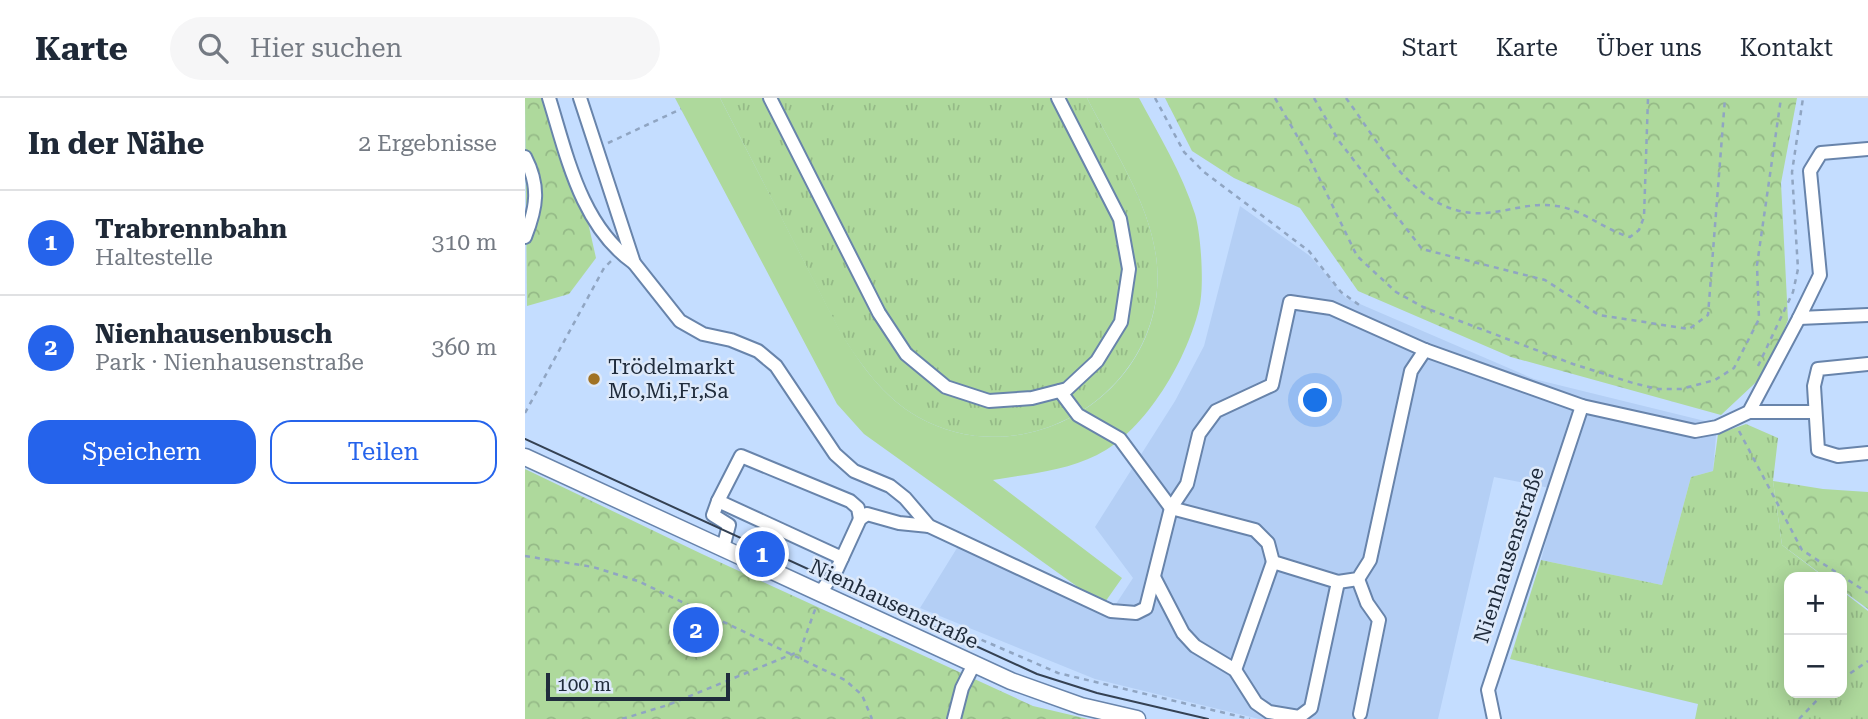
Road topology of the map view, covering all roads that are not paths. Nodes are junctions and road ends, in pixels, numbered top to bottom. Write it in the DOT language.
graph roads {
  1 [pos="549,98"];
  2 [pos="580,98"];
  3 [pos="771,98"];
  4 [pos="1058,98"];
  5 [pos="1868,149"];
  6 [pos="525,157"];
  7 [pos="525,237"];
  8 [pos="634,263"];
  9 [pos="1868,315"];
  10 [pos="1799,318"];
  11 [pos="1425,351"];
  12 [pos="1868,364"];
  13 [pos="1060,391"];
  14 [pos="1582,406"];
  15 [pos="1749,412"];
  16 [pos="1814,412"];
  17 [pos="1868,453"];
  18 [pos="525,457"];
  19 [pos="718,502"];
  20 [pos="1171,508"];
  21 [pos="860,519"];
  22 [pos="929,526"];
  23 [pos="723,548"];
  24 [pos="842,558"];
  25 [pos="1273,562"];
  26 [pos="1155,579"];
  27 [pos="1359,579"];
  28 [pos="1338,582"];
  29 [pos="820,593"];
  30 [pos="974,664"];
  31 [pos="1235,670"];
  32 [pos="1360,713"];
  33 [pos="954,719"];
  34 [pos="1137,719"];
  35 [pos="1494,719"];
  1 -- 8 [label="street"];
  2 -- 8 [label="street"];
  3 -- 13 [label="street"];
  4 -- 13 [label="street"];
  5 -- 10 [label="street"];
  6 -- 7 [label="street"];
  8 -- 22 [label="street"];
  9 -- 10 [label="street"];
  10 -- 15 [label="street"];
  11 -- 14 [label="street"];
  11 -- 20 [label="street"];
  11 -- 27 [label="street"];
  12 -- 16 [label="street"];
  13 -- 20 [label="street"];
  14 -- 15 [label="street"];
  14 -- 35 [label="street, Nienhausenstraße"];
  15 -- 16 [label="street"];
  16 -- 17 [label="street"];
  18 -- 23 [label="main road, Nienhausenstraße"];
  19 -- 21 [label="street"];
  19 -- 23 [label="street"];
  19 -- 24 [label="street"];
  20 -- 25 [label="street"];
  20 -- 26 [label="street"];
  21 -- 22 [label="street"];
  21 -- 24 [label="street"];
  22 -- 26 [label="street"];
  23 -- 29 [label="main road, Nienhausenstraße"];
  24 -- 29 [label="street"];
  25 -- 28 [label="street"];
  25 -- 31 [label="street"];
  26 -- 31 [label="street"];
  27 -- 28 [label="street"];
  27 -- 32 [label="street"];
  28 -- 31 [label="street"];
  29 -- 30 [label="main road, Nienhausenstraße"];
  30 -- 33 [label="street"];
  30 -- 34 [label="main road, Nienhausenstraße"];
}
